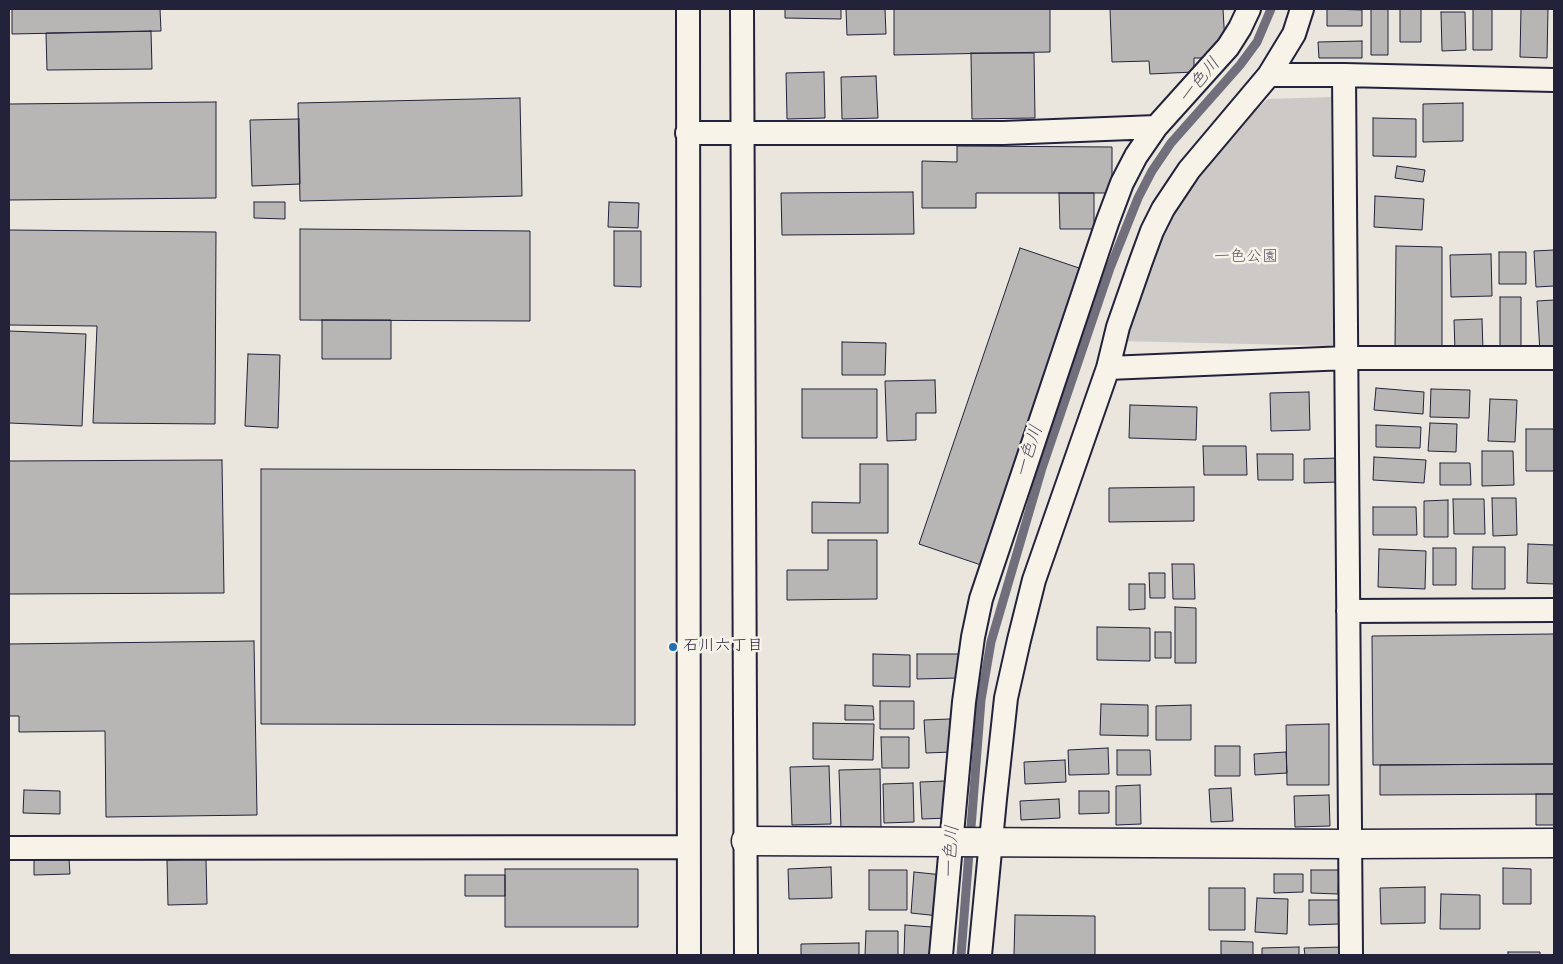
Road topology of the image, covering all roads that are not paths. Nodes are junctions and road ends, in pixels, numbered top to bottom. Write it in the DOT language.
graph roads {
  1 [pos="688,9"];
  2 [pos="742,9"];
  3 [pos="1249,9"];
  4 [pos="1302,9"];
  5 [pos="1269,75"];
  6 [pos="1344,75"];
  7 [pos="1554,80"];
  8 [pos="1156,127"];
  9 [pos="687,133"];
  10 [pos="741,134"];
  11 [pos="1346,358"];
  12 [pos="1554,358"];
  13 [pos="1108,368"];
  14 [pos="1554,610"];
  15 [pos="1348,611"];
  16 [pos="746,841"];
  17 [pos="972,841"];
  18 [pos="1554,843"];
  19 [pos="1350,844"];
  20 [pos="688,846"];
  21 [pos="9,848"];
  22 [pos="689,955"];
  23 [pos="746,955"];
  24 [pos="941,955"];
  25 [pos="980,955"];
  26 [pos="1352,955"];
  1 -- 9 [label="street"];
  2 -- 10 [label="street"];
  3 -- 8 [label="street"];
  4 -- 5 [label="street"];
  5 -- 6 [label="street"];
  5 -- 13 [label="street"];
  6 -- 7 [label="street"];
  6 -- 11 [label="street"];
  8 -- 10 [label="street"];
  8 -- 17 [label="street"];
  9 -- 10 [label="street"];
  9 -- 20 [label="street"];
  10 -- 16 [label="street"];
  11 -- 12 [label="street"];
  11 -- 13 [label="street"];
  11 -- 15 [label="street"];
  13 -- 17 [label="street"];
  14 -- 15 [label="street"];
  15 -- 19 [label="street"];
  16 -- 17 [label="street"];
  16 -- 23 [label="street"];
  17 -- 19 [label="street"];
  17 -- 24 [label="street"];
  17 -- 25 [label="street"];
  18 -- 19 [label="street"];
  19 -- 26 [label="street"];
  20 -- 21 [label="street"];
  20 -- 22 [label="street"];
}
